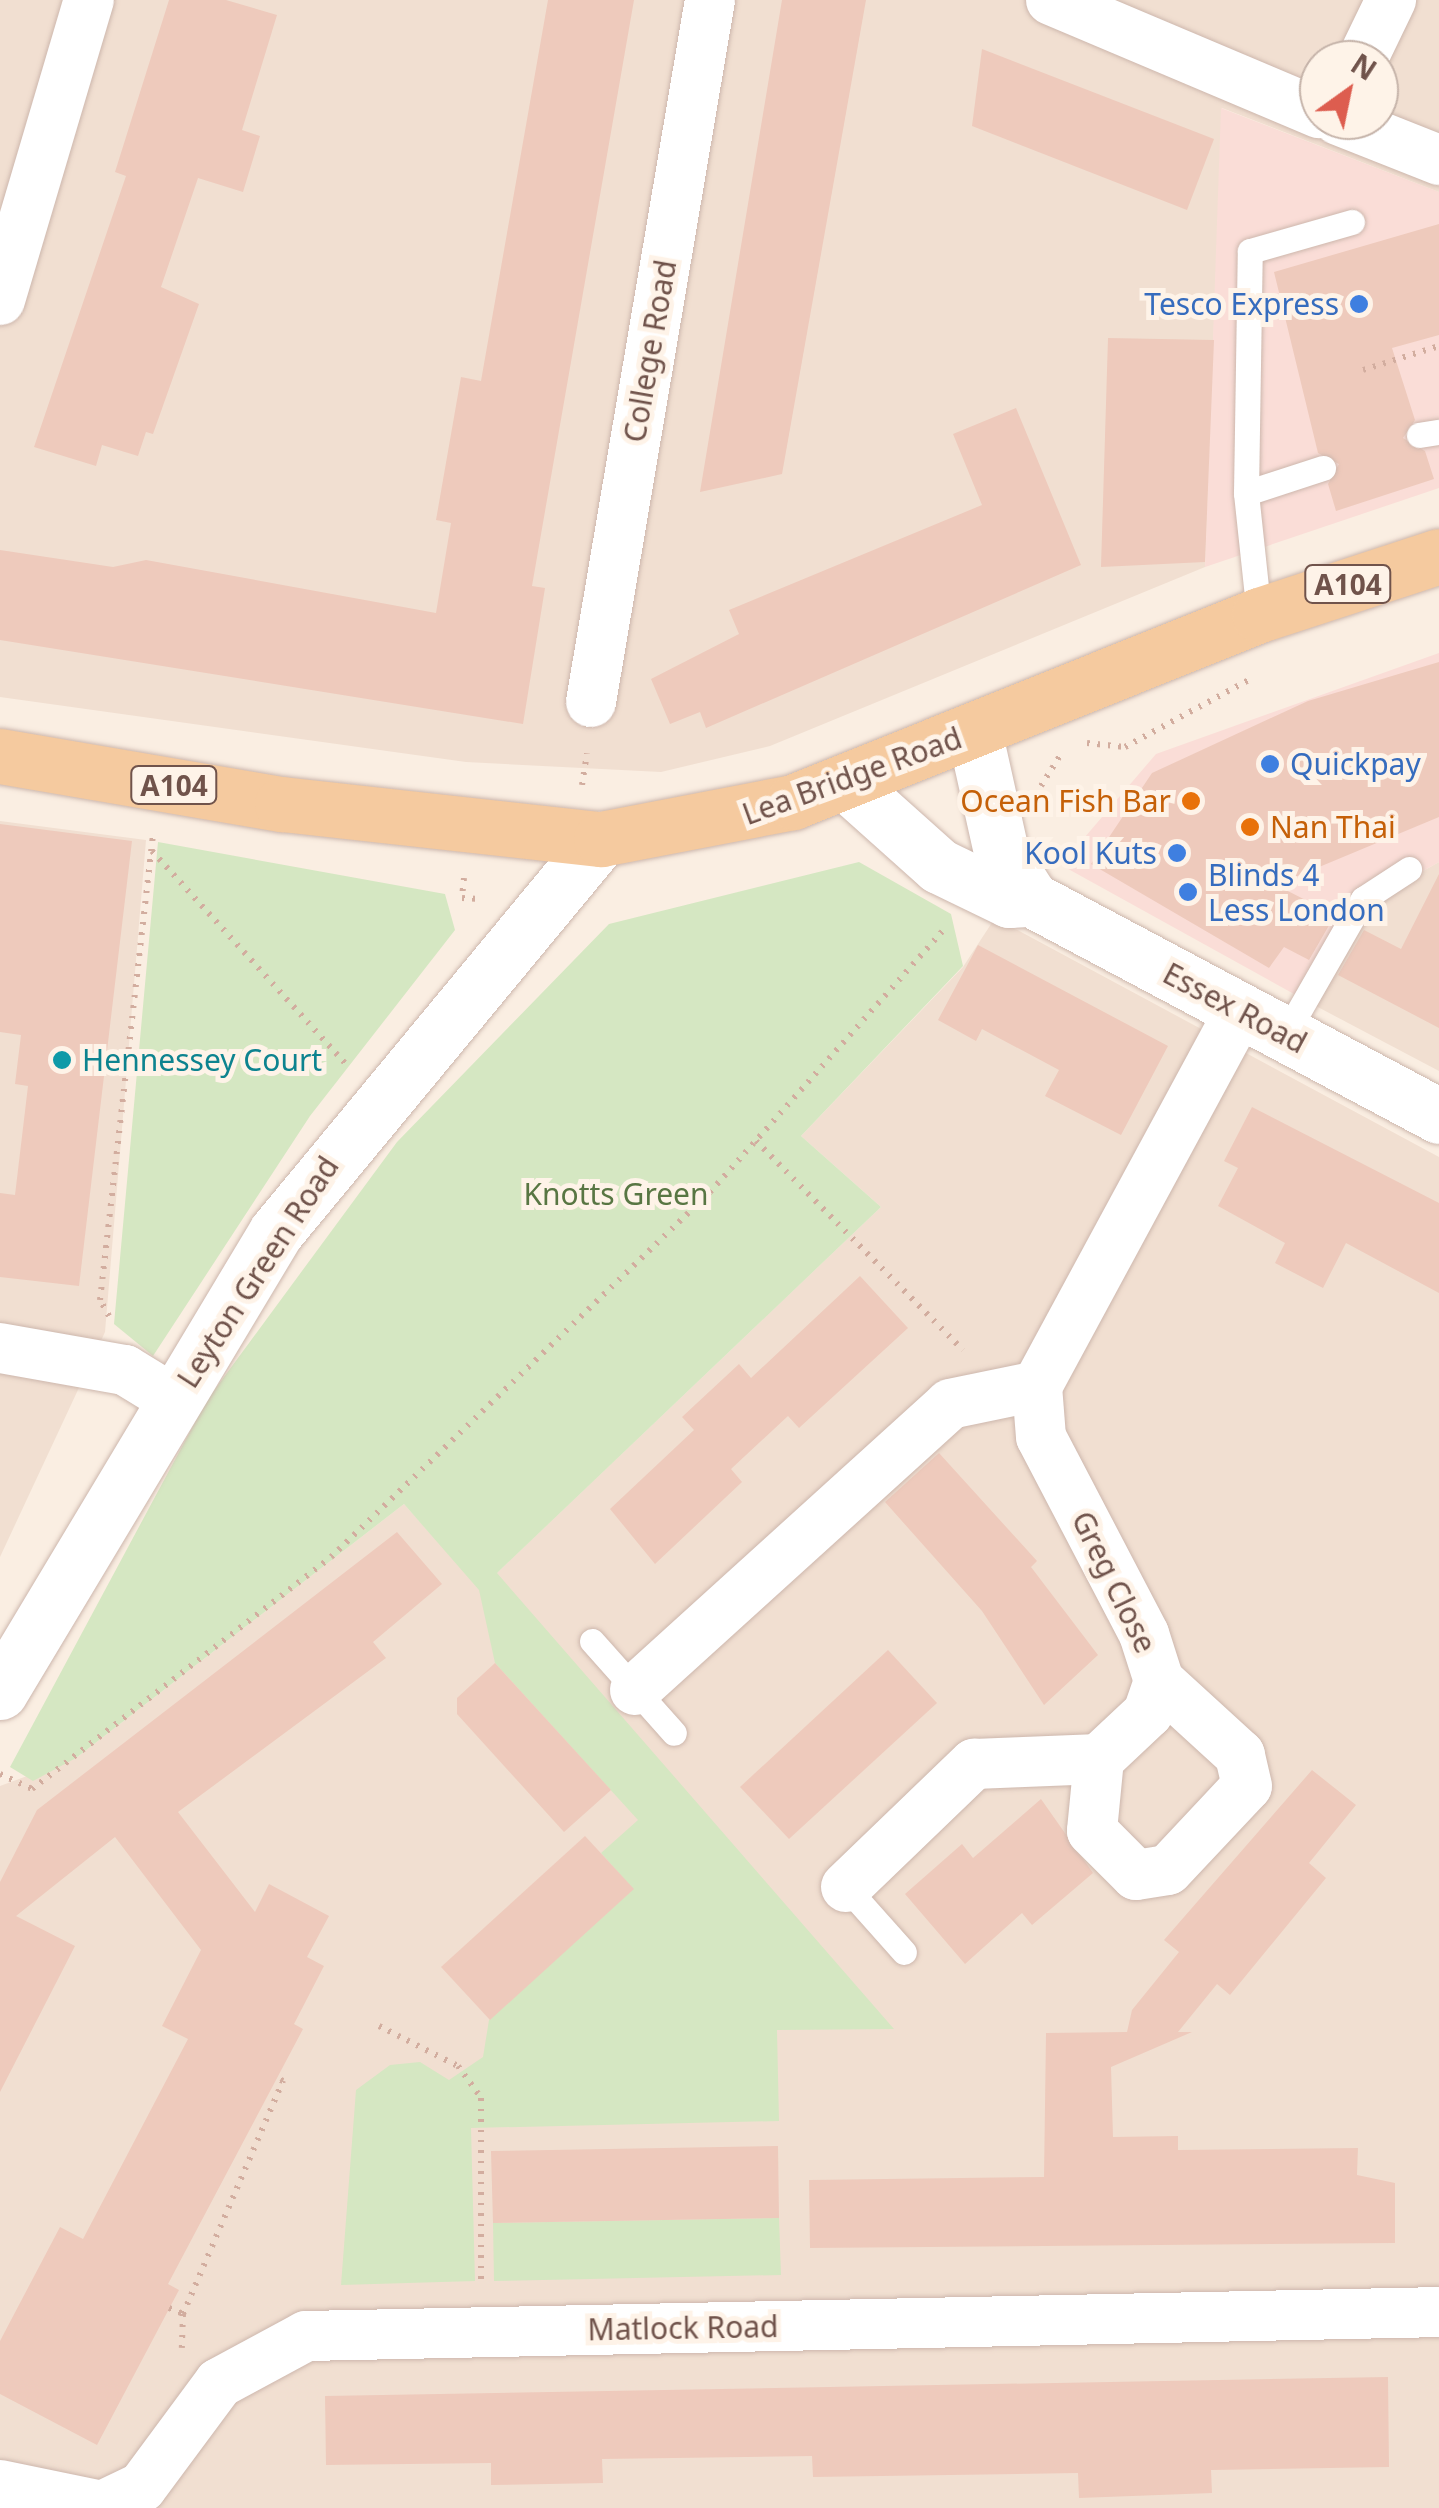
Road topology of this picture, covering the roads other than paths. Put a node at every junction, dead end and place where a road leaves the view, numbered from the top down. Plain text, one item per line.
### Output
1 (90, 0) edge
2 (710, 0) edge
3 (1052, 0) edge
4 (1391, 0) edge
5 (1372, 40) edge
6 (1299, 105) edge
7 (1388, 140) edge
8 (1439, 160) edge
9 (1352, 222) dead end
10 (0, 300) edge
11 (1323, 468) dead end
12 (1246, 492) junction
13 (1439, 556) edge
14 (1258, 615) junction
15 (590, 702) dead end
16 (974, 732) junction
17 (0, 756) edge
18 (845, 782) junction
19 (601, 838) junction
20 (1409, 869) dead end
21 (1032, 898) junction
22 (1262, 1024) junction
23 (1439, 1116) edge
24 (0, 1348) edge
25 (1036, 1386) junction
26 (174, 1400) junction
27 (592, 1641) dead end
28 (1158, 1681) junction
29 (635, 1690) junction
30 (0, 1692) edge
31 (674, 1734) dead end
32 (1100, 1759) junction
33 (846, 1886) joint
34 (904, 1952) dead end
35 (1439, 2312) edge
36 (21, 2496) edge

1 - 10 street
2 - 15 street, College Road
3 - 6 street
4 - 5 street
7 - 8 street
9 - 12 lane
11 - 12 lane
12 - 14 lane
13 - 14 main road, Lea Bridge Road / A104
14 - 16 main road, Lea Bridge Road / A104
16 - 18 main road, Lea Bridge Road / A104
16 - 21 main road, Essex Road
17 - 19 main road, Lea Bridge Road / A104
18 - 19 main road, Lea Bridge Road / A104
18 - 21 main road, Essex Road
19 - 26 main road, Leyton Green Road
20 - 22 lane
21 - 22 main road, Essex Road
22 - 23 main road, Essex Road
22 - 25 street
24 - 26 street
25 - 28 street, Greg Close
25 - 29 street
26 - 30 main road, Leyton Green Road
27 - 29 lane
28 - 32 street, Greg Close
28 - 32 street
29 - 31 lane
32 - 33 street
33 - 34 lane
35 - 36 street, Matlock Road

